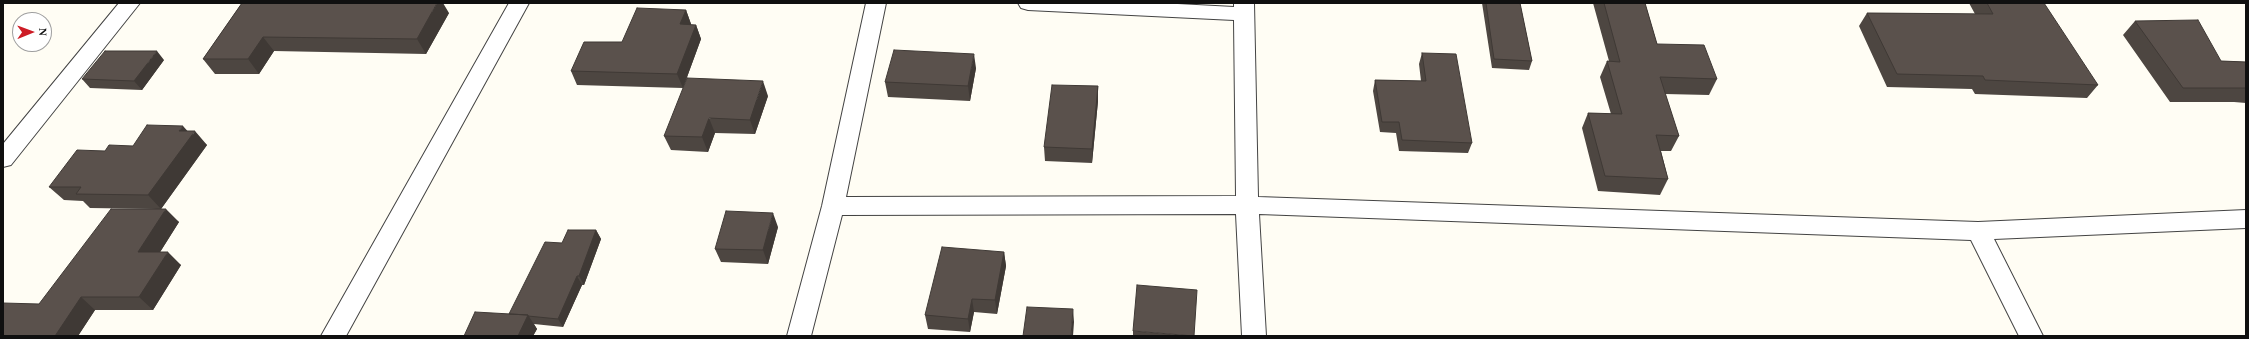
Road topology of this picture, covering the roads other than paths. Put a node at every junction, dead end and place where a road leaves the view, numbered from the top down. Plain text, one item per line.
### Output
1 (130, 3) edge
2 (519, 3) edge
3 (876, 3) edge
4 (1028, 3) edge
5 (1244, 8) edge
6 (3, 159) edge
7 (1247, 205) junction
8 (833, 206) junction
9 (2246, 219) edge
10 (1978, 232) junction
11 (333, 336) edge
12 (799, 336) edge
13 (1254, 336) edge
14 (2031, 336) edge

1 - 6 street
2 - 11 street
3 - 8 street
4 - 5 street
5 - 7 street
7 - 8 street
7 - 10 street
7 - 13 street
8 - 12 street
9 - 10 street
10 - 14 street

